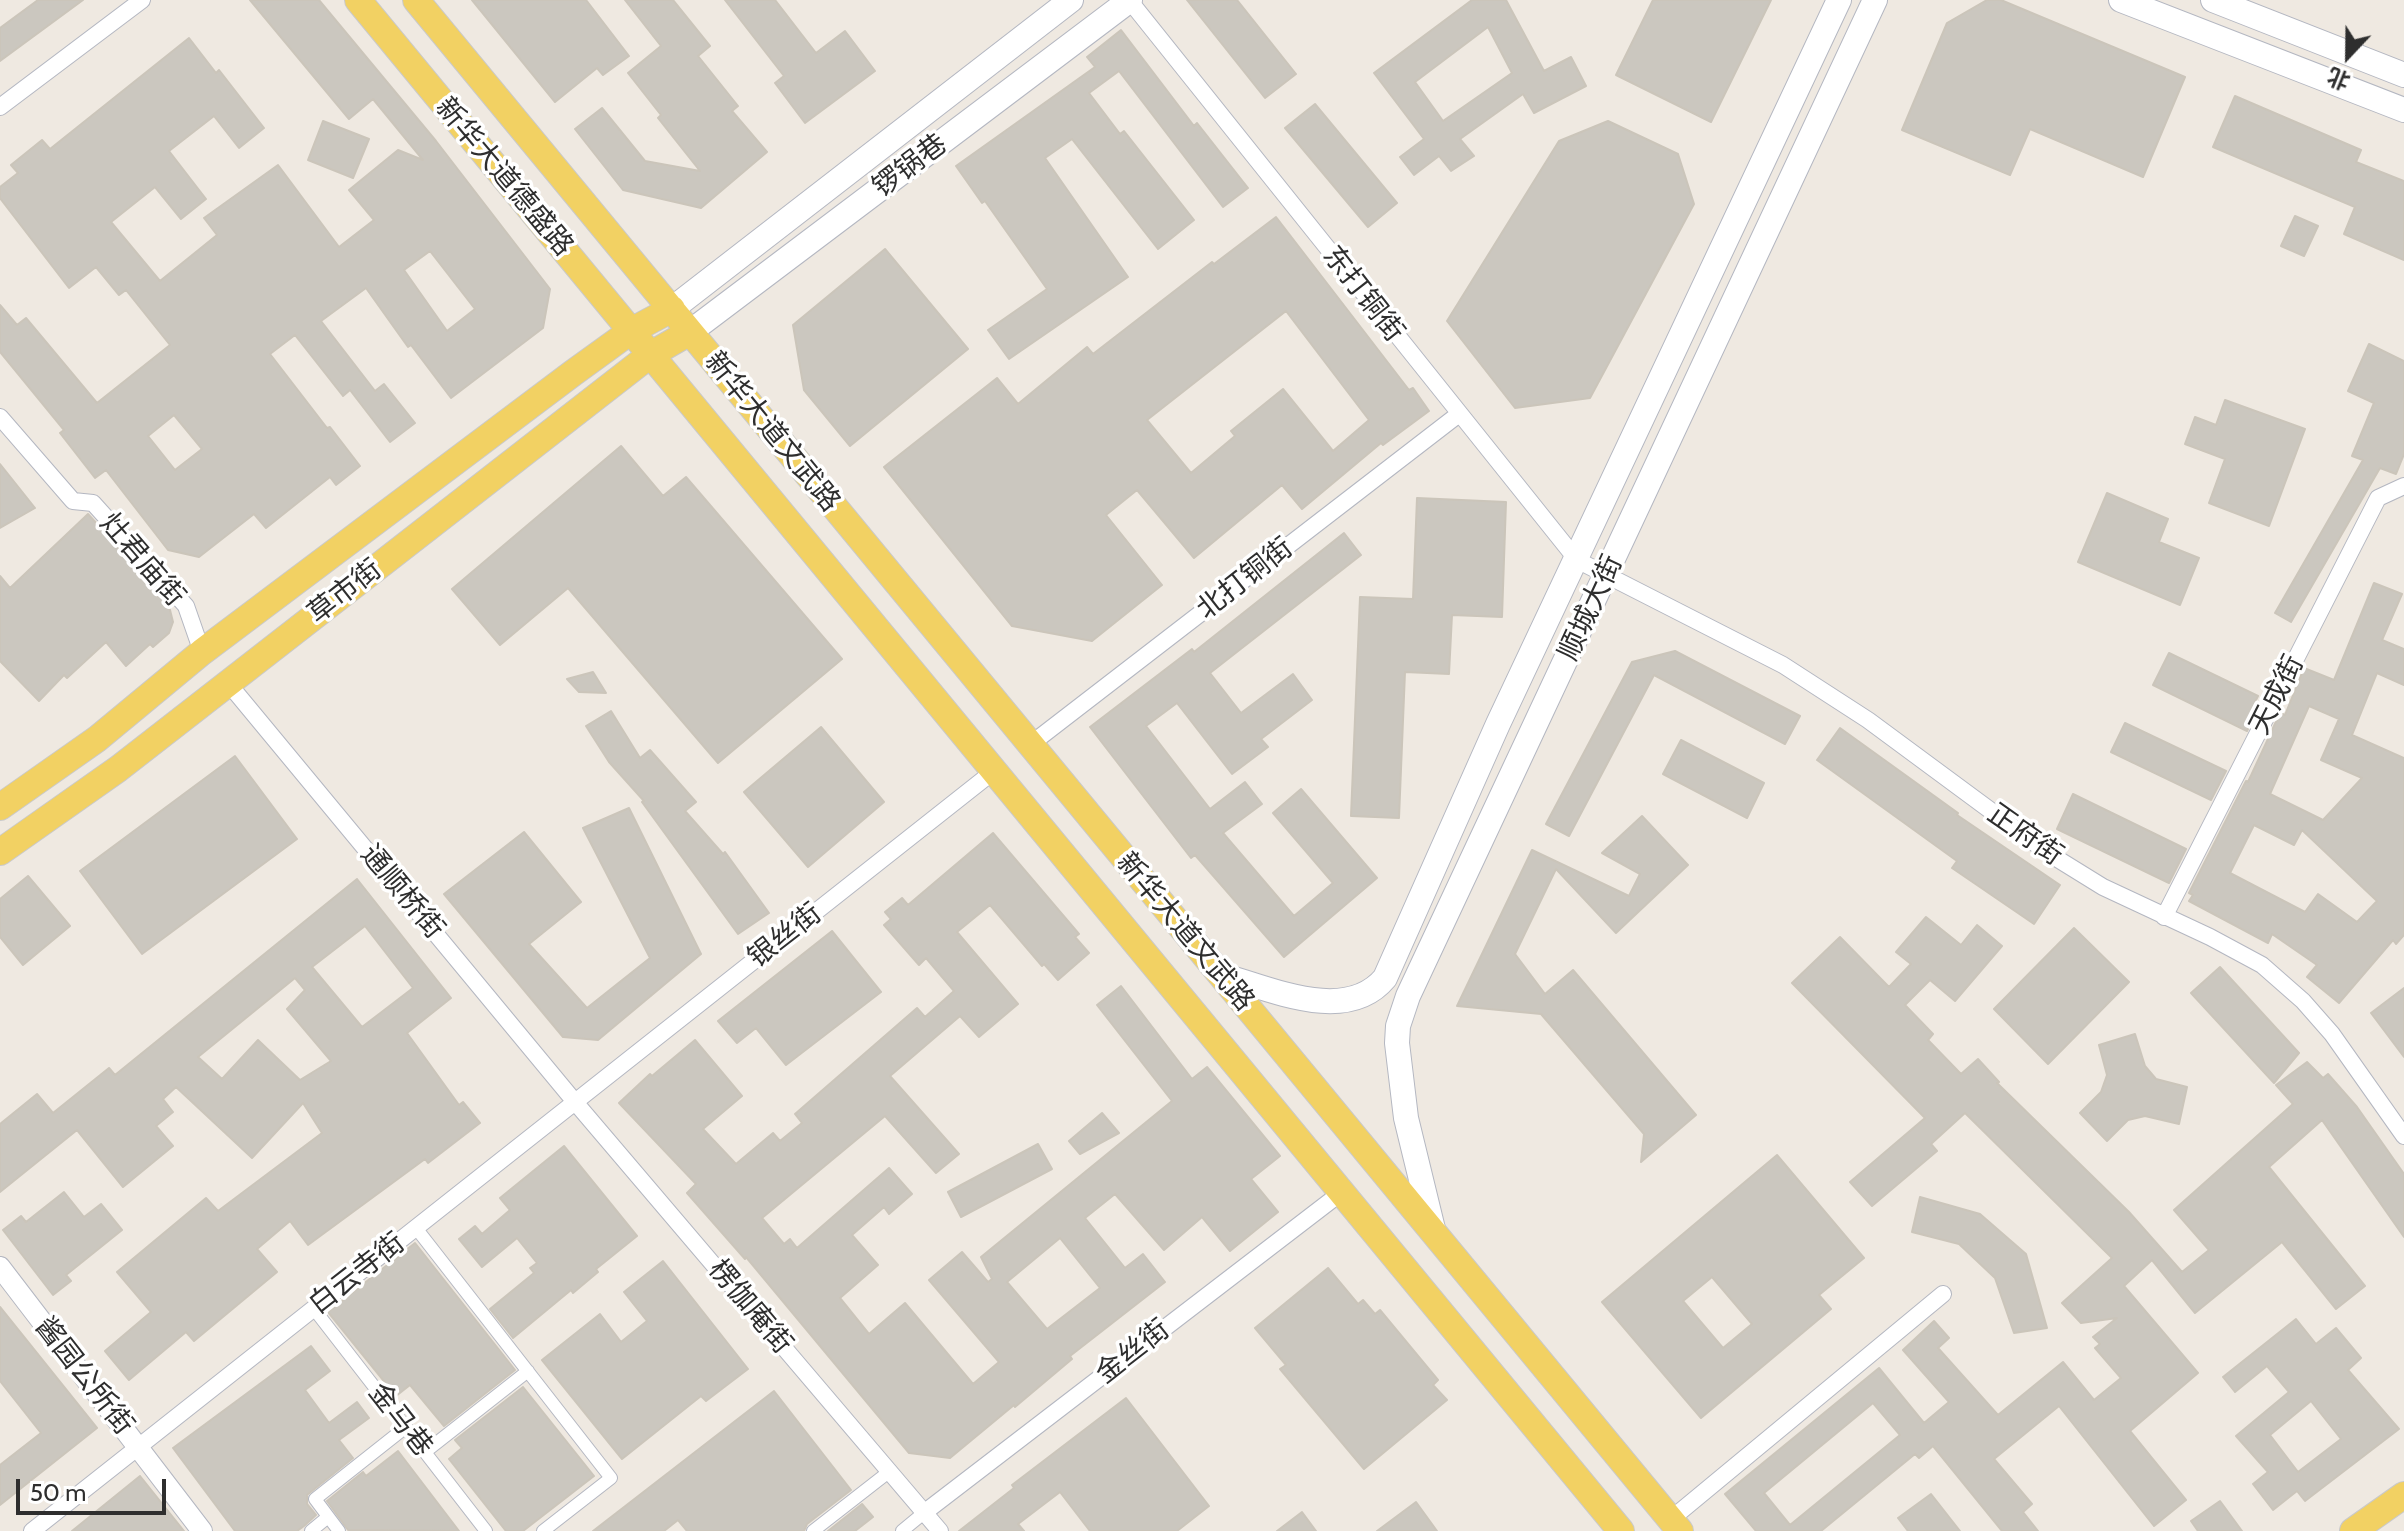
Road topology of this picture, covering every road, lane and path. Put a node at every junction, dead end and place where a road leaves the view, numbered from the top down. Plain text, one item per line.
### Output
1 (142, 0) edge
2 (358, 0) edge
3 (416, 0) edge
4 (1071, 0) edge
5 (1130, 0) edge
6 (1839, 0) edge
7 (1875, 0) edge
8 (2121, 0) edge
9 (2213, 0) edge
10 (2404, 75) edge
11 (2403, 106) edge
12 (0, 107) edge
13 (672, 309) junction
14 (631, 331) junction
15 (690, 332) junction
16 (650, 355) junction
17 (1459, 414) junction
18 (0, 417) edge
19 (2404, 486) edge
20 (1577, 560) junction
21 (1607, 574) junction
22 (202, 652) junction
23 (228, 683) junction
24 (1031, 744) junction
25 (994, 771) junction
26 (0, 807) edge
27 (0, 852) edge
28 (2164, 917) junction
29 (1221, 975) junction
30 (575, 1102) junction
31 (2404, 1136) edge
32 (1342, 1192) junction
33 (416, 1228) junction
34 (1434, 1233) junction
35 (0, 1267) edge
36 (1943, 1294) dead end
37 (314, 1309) junction
38 (528, 1371) junction
39 (406, 1427) junction
40 (138, 1447) junction
41 (425, 1452) junction
42 (890, 1471) junction
43 (2404, 1495) edge
44 (925, 1512) junction
45 (328, 1517) junction
46 (1675, 1525) edge
47 (32, 1531) edge
48 (202, 1531) edge
49 (311, 1531) edge
50 (339, 1531) edge
51 (486, 1531) edge
52 (543, 1531) edge
53 (813, 1531) edge
54 (902, 1531) edge
55 (940, 1531) edge
56 (1621, 1531) edge
57 (2353, 1531) edge

1 - 12 street
2 - 14 main road, 新华大道德盛路
3 - 13 main road, 新华大道德盛路
4 - 13 main road, 锣锅巷
5 - 15 main road, 锣锅巷
5 - 17 street, 东打铜街
6 - 20 main road, 顺城大街
7 - 21 main road, 顺城大街
8 - 11 main road
9 - 10 main road
13 - 14 main road, 草市街
13 - 15 main road, 新华大道德盛路
14 - 16 main road, 新华大道德盛路
14 - 22 main road, 草市街
15 - 16 main road, 草市街
15 - 24 main road, 新华大道文武路
16 - 23 main road, 草市街
16 - 25 main road, 新华大道文武路
17 - 20 street, 东打铜街
17 - 24 street, 北打铜街
18 - 22 street, 灶君庙街
19 - 28 street, 天成街
20 - 21 street, 东打铜街
20 - 29 main road, 顺城大街
21 - 28 street, 正府街
21 - 34 main road, 顺城大街
22 - 26 main road, 草市街
23 - 27 main road, 草市街
23 - 30 street, 通顺桥街
24 - 29 main road, 新华大道文武路
25 - 30 street, 银丝街
25 - 32 main road, 新华大道文武路
28 - 31 street, 正府街
29 - 34 main road, 新华大道文武路
30 - 33 street, 白云寺街
30 - 42 street, 楞伽庵街
32 - 44 street, 金丝街
32 - 56 main road, 新华大道文武路
33 - 37 street, 白云寺街
33 - 38 street
34 - 46 main road, 新华大道文武路
35 - 40 street, 酱园公所街
36 - 46 street
37 - 39 street, 金马巷
37 - 40 street, 白云寺街
38 - 41 street
38 - 52 street
39 - 41 street, 金马巷
39 - 45 street
40 - 47 street, 白云寺街
40 - 48 street, 酱园公所街
41 - 51 street, 金马巷
42 - 44 street, 楞伽庵街
42 - 53 street
43 - 57 main road
44 - 54 street
44 - 55 street, 楞伽庵街
45 - 49 street
45 - 50 street

